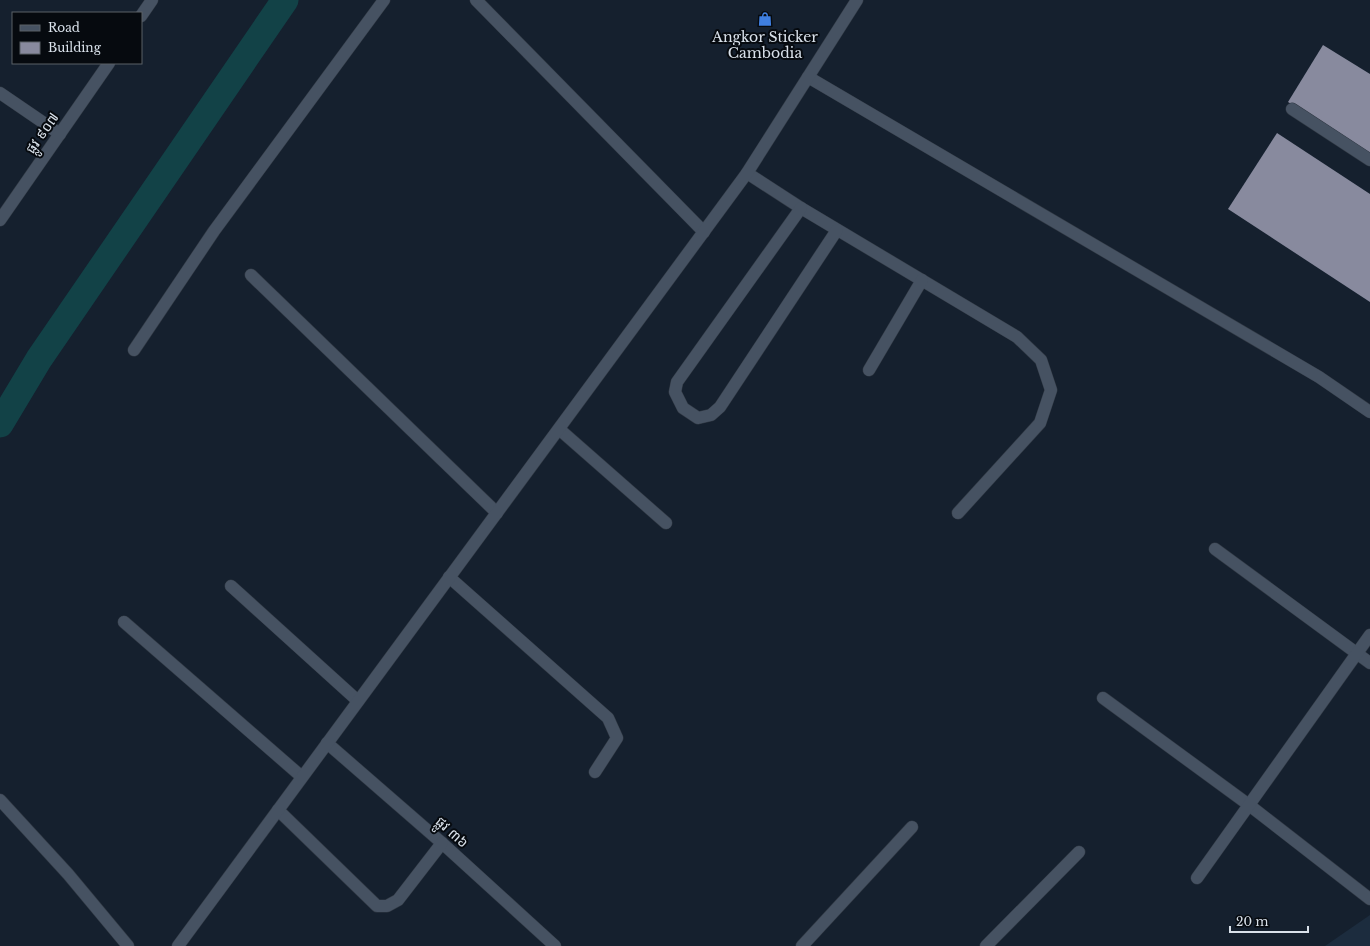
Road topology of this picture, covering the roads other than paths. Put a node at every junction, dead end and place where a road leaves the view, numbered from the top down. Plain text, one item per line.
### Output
1 (152, 0) edge
2 (384, 0) edge
3 (476, 0) edge
4 (857, 0) edge
5 (142, 15) edge
6 (108, 64) edge
7 (808, 77) junction
8 (0, 93) edge
9 (1292, 109) dead end
10 (60, 134) junction
11 (1370, 160) edge
12 (747, 172) junction
13 (801, 208) junction
14 (0, 220) edge
15 (837, 230) junction
16 (704, 232) junction
17 (251, 275) dead end
18 (922, 280) junction
19 (134, 350) dead end
20 (869, 370) dead end
21 (1370, 412) edge
22 (559, 429) junction
23 (497, 513) junction
24 (958, 513) dead end
25 (666, 523) dead end
26 (1215, 549) dead end
27 (449, 577) junction
28 (231, 586) dead end
29 (124, 622) dead end
30 (1370, 635) edge
31 (1357, 653) junction
32 (1370, 663) edge
33 (1103, 698) dead end
34 (358, 701) junction
35 (327, 743) junction
36 (595, 772) dead end
37 (302, 777) junction
38 (0, 800) edge
39 (1249, 805) junction
40 (278, 810) junction
41 (912, 827) dead end
42 (442, 843) junction
43 (1080, 852) dead end
44 (1197, 878) dead end
45 (1370, 899) edge
46 (128, 946) edge
47 (178, 946) edge
48 (555, 946) edge
49 (802, 946) edge
50 (986, 946) edge

1 - 5 street
2 - 19 street
3 - 16 street
4 - 7 street
6 - 10 street, ផ្លូវ ៩០៧
7 - 12 street
7 - 21 street
8 - 10 street
9 - 11 street
10 - 14 street, ផ្លូវ ៩០៧
12 - 13 street
12 - 16 street
13 - 15 street
13 - 15 street
15 - 18 street
16 - 22 street
17 - 23 street
18 - 20 street
18 - 24 street
22 - 23 street
22 - 25 street
23 - 27 street
26 - 31 street
27 - 34 street
27 - 36 street
28 - 34 street
29 - 37 street
30 - 31 street
31 - 32 street
31 - 39 street
33 - 39 street
34 - 35 street
35 - 37 street
35 - 42 street, ផ្លូវ ៣៦
37 - 40 street
38 - 46 street
39 - 44 street
39 - 45 street
40 - 42 street
40 - 47 street
41 - 49 street
42 - 48 street, ផ្លូវ ៣៦
43 - 50 street

